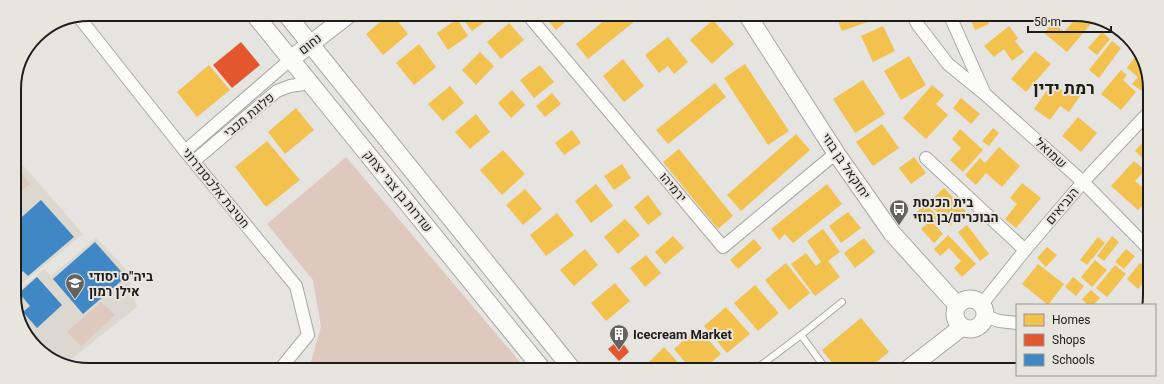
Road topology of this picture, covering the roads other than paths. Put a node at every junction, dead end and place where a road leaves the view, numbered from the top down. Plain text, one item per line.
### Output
1 (260, 21) edge
2 (292, 21) edge
3 (340, 21) edge
4 (533, 21) edge
5 (751, 21) edge
6 (916, 21) edge
7 (952, 21) edge
8 (82, 22) edge
9 (311, 44) junction
10 (291, 59) junction
11 (311, 83) junction
12 (986, 95) junction
13 (1143, 118) edge
14 (185, 151) junction
15 (836, 153) junction
16 (926, 158) dead end
17 (194, 161) junction
18 (1083, 182) junction
19 (1143, 243) edge
20 (1025, 250) junction
21 (842, 302) dead end
22 (957, 305) junction
23 (983, 310) junction
24 (1016, 323) edge
25 (962, 327) junction
26 (801, 335) junction
27 (532, 362) edge
28 (285, 363) edge
29 (567, 363) edge
30 (764, 363) edge
31 (822, 363) edge
32 (916, 363) edge

1 - 10 main road, שדרות בן צבי יצחק
2 - 9 main road, שדרות בן צבי יצחק
3 - 9 main road, נחום
4 - 15 street, ירמיהו
5 - 15 main road, יחזקאל בן בוזי
6 - 12 street, שמואל
7 - 12 street, שמואל
8 - 14 street, חטיבת אלכסנדרוני
9 - 10 main road, נחום
9 - 29 main road, שדרות בן צבי יצחק
10 - 11 main road, שדרות בן צבי יצחק
10 - 14 street, פלוגת מכבי
11 - 17 street, פלוגת מכבי
11 - 27 main road, שדרות בן צבי יצחק
12 - 18 street, שמואל
13 - 18 street, הנביאים
14 - 17 street, חטיבת אלכסנדרוני
15 - 22 main road, יחזקאל בן בוזי
16 - 20 street
17 - 28 street, חטיבת אלכסנדרוני
18 - 19 street, שמואל
18 - 20 street, הנביאים
20 - 23 street, הנביאים
21 - 26 lane
22 - 23 main road
22 - 25 main road
23 - 24 street
23 - 25 main road
25 - 32 main road
26 - 30 lane
26 - 31 lane

